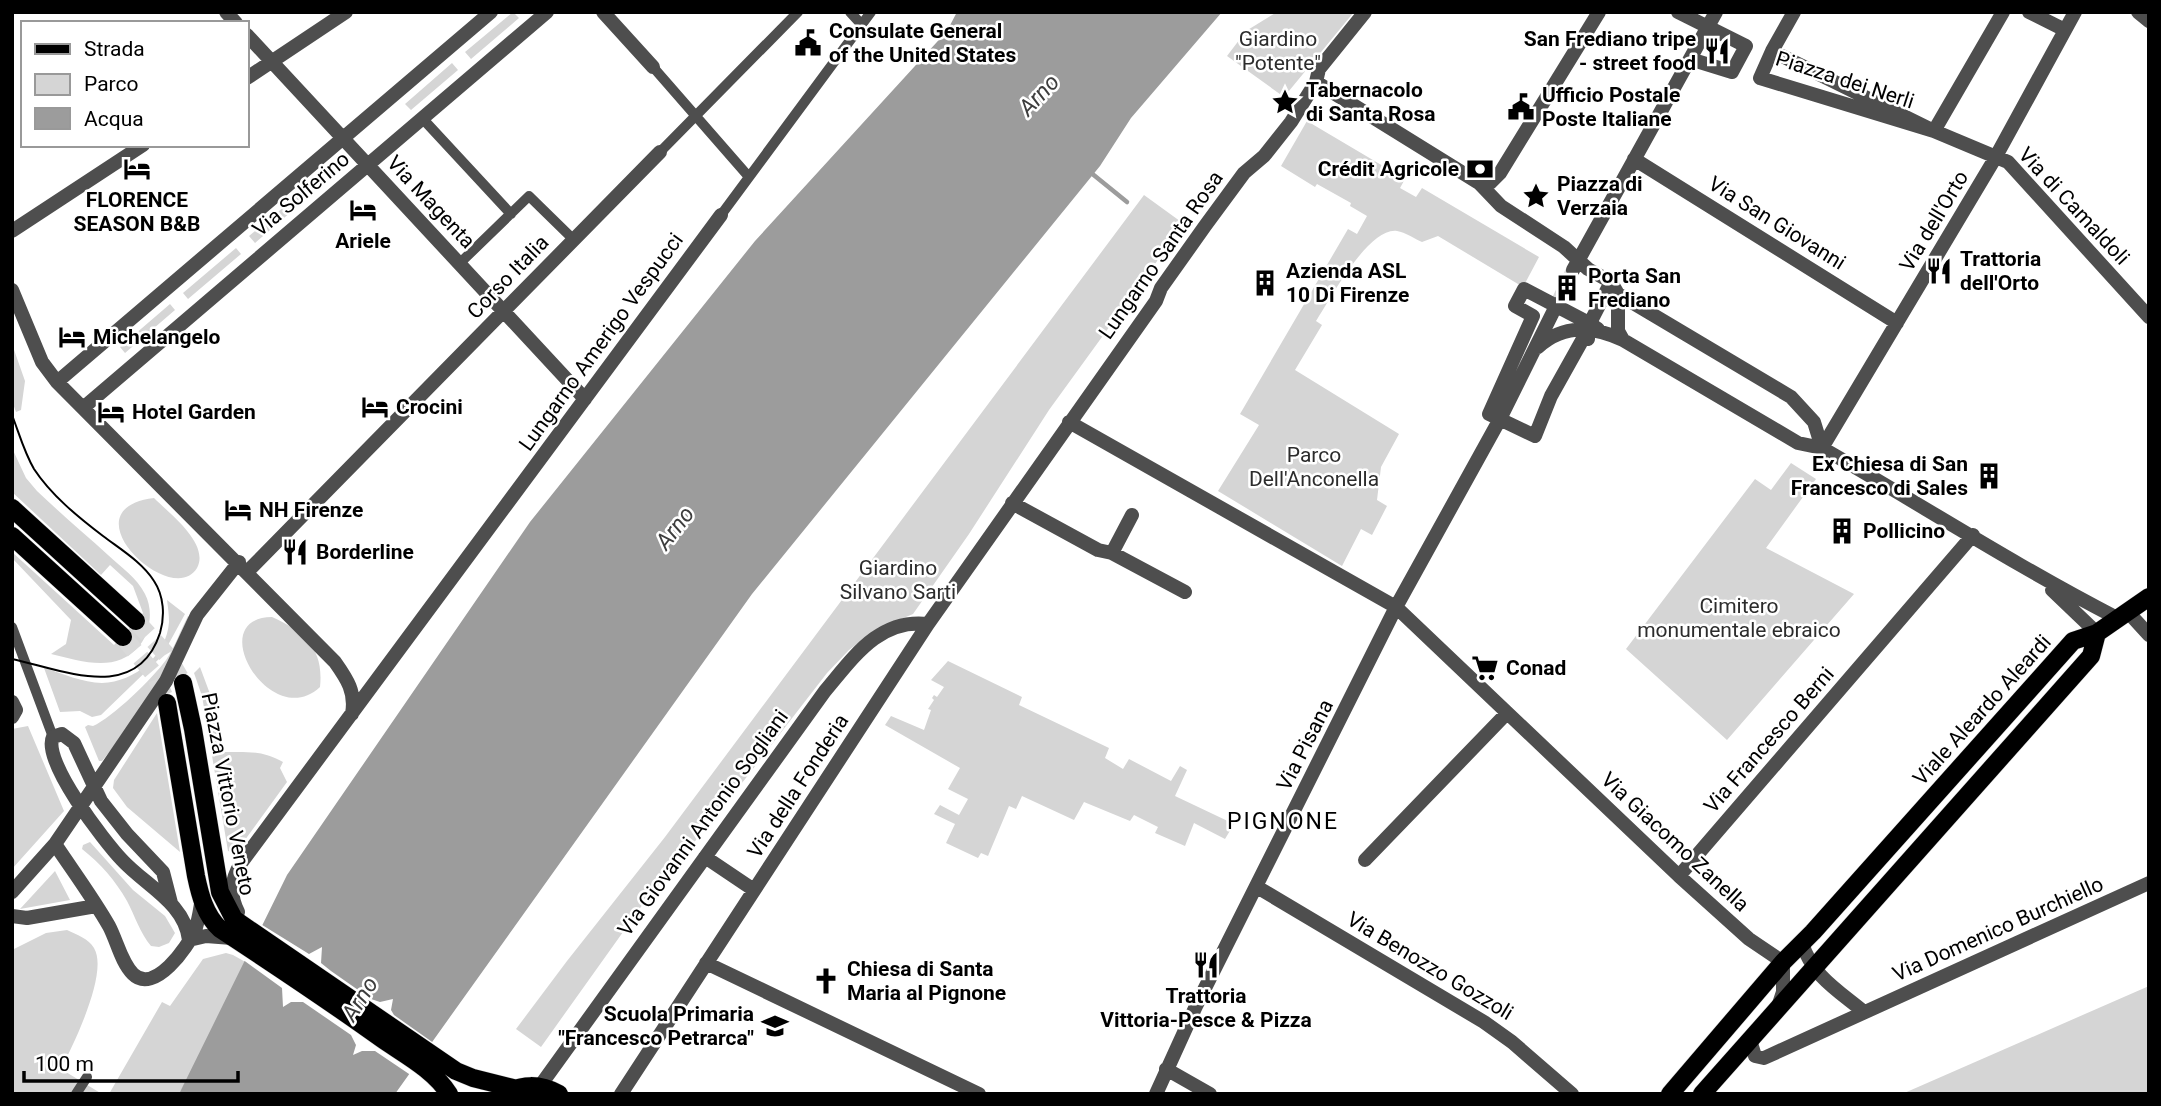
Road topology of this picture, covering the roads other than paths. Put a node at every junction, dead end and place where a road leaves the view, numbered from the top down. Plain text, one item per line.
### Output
1 (346, 12) edge
2 (492, 12) edge
3 (547, 12) edge
4 (603, 12) edge
5 (798, 12) edge
6 (850, 12) edge
7 (871, 12) edge
8 (1364, 12) edge
9 (1599, 12) edge
10 (1678, 12) edge
11 (1716, 12) edge
12 (1794, 12) edge
13 (2003, 12) edge
14 (2029, 12) edge
15 (2075, 12) edge
16 (2138, 12) edge
17 (2149, 21) edge
18 (862, 25) junction
19 (1707, 28) junction
20 (2065, 30) junction
21 (248, 36) edge
22 (1746, 46) junction
23 (1771, 54) junction
24 (1690, 60) junction
25 (272, 61) junction
26 (653, 67) joint
27 (248, 77) edge
28 (1316, 82) junction
29 (696, 116) junction
30 (422, 118) junction
31 (1934, 131) junction
32 (343, 139) junction
33 (141, 147) edge
34 (660, 152) joint
35 (1997, 156) junction
36 (1634, 159) junction
37 (368, 164) junction
38 (749, 177) junction
39 (1479, 183) junction
40 (511, 214) junction
41 (721, 215) joint
42 (12, 231) edge
43 (574, 240) junction
44 (460, 263) junction
45 (1576, 264) junction
46 (1614, 288) junction
47 (12, 290) edge
48 (1557, 305) junction
49 (504, 311) junction
50 (2149, 317) edge
51 (1897, 323) junction
52 (1593, 329) junction
53 (1623, 340) junction
54 (1534, 350) junction
55 (57, 382) junction
56 (585, 399) junction
57 (83, 408) junction
58 (1500, 419) junction
59 (1069, 422) junction
60 (1822, 448) junction
61 (1012, 503) junction
62 (12, 508) edge
63 (1132, 514) dead end
64 (1973, 535) junction
65 (12, 536) edge
66 (1112, 552) junction
67 (243, 567) junction
68 (2041, 579) junction
69 (1185, 592) dead end
70 (2149, 597) edge
71 (1396, 607) junction
72 (2122, 614) junction
73 (136, 621) tunnel mouth
74 (928, 624) junction
75 (12, 627) edge
76 (2097, 633) junction
77 (2149, 635) edge
78 (123, 637) tunnel mouth
79 (183, 683) tunnel mouth
80 (374, 684) joint
81 (12, 702) edge
82 (167, 703) tunnel mouth
83 (1507, 713) junction
84 (352, 715) junction
85 (12, 716) edge
86 (53, 737) junction
87 (94, 787) junction
88 (81, 805) junction
89 (55, 845) junction
90 (705, 857) junction
91 (1365, 860) dead end
92 (1679, 876) junction
93 (2149, 883) edge
94 (1256, 887) junction
95 (754, 890) junction
96 (12, 892) edge
97 (201, 898) junction
98 (171, 903) junction
99 (96, 906) junction
100 (232, 910) junction
101 (12, 916) edge
102 (229, 933) junction
103 (189, 940) junction
104 (1802, 943) junction
105 (1783, 962) junction
106 (706, 964) junction
107 (1814, 970) junction
108 (1777, 1010) junction
109 (1864, 1012) junction
110 (1750, 1040) junction
111 (1166, 1069) junction
112 (87, 1077) dead end
113 (445, 1084) edge
114 (540, 1086) junction
115 (508, 1091) edge
116 (76, 1094) edge
117 (559, 1094) edge
118 (621, 1094) edge
119 (979, 1094) edge
120 (1156, 1094) edge
121 (1210, 1094) edge
122 (1572, 1094) edge
123 (1670, 1094) edge
124 (1702, 1094) edge

1 - 25 street
2 - 32 street, Via Solferino
3 - 30 street, Via Solferino
4 - 26 street
5 - 29 street, Corso Italia
6 - 18 street
7 - 18 street, Lungarno Amerigo Vespucci
8 - 28 street, Lungarno Santa Rosa
9 - 39 street
10 - 19 street, Piazza dei Nerli
11 - 19 street
12 - 23 street
13 - 31 street
14 - 20 street
15 - 20 street, Via dell'Orto
16 - 17 street
18 - 38 street, Lungarno Amerigo Vespucci
19 - 22 street, Piazza dei Nerli
19 - 24 street
20 - 35 street, Via dell'Orto
21 - 25 street, Via Magenta
22 - 23 street, Piazza dei Nerli
22 - 24 street
23 - 31 street, Piazza dei Nerli
23 - 31 street, Piazza dei Nerli
24 - 36 street
25 - 27 street
25 - 32 street, Via Magenta
26 - 29 street
28 - 39 street
28 - 59 street, Lungarno Santa Rosa
29 - 34 street, Corso Italia
29 - 38 street
30 - 37 street, Via Solferino
30 - 40 street
31 - 35 street, Piazza dei Nerli
32 - 37 street, Via Magenta
32 - 55 street, Via Solferino
33 - 42 street
34 - 43 street, Corso Italia
35 - 50 street, Via di Camaldoli
35 - 51 street, Via dell'Orto
36 - 45 street
36 - 51 street, Via San Giovanni
37 - 44 street, Via Magenta
37 - 57 street, Via Solferino
38 - 41 street, Lungarno Amerigo Vespucci
39 - 45 street
40 - 43 street
40 - 44 street
41 - 56 street, Lungarno Amerigo Vespucci
43 - 49 street, Corso Italia
44 - 49 street, Via Magenta
45 - 46 street
46 - 52 street
46 - 53 street
46 - 60 street
47 - 55 street
48 - 52 street
48 - 54 street, Via Pisana
48 - 58 street
49 - 56 street, Via Magenta
49 - 67 street, Corso Italia
51 - 60 street, Via dell'Orto
52 - 53 street
52 - 54 street
52 - 58 street
53 - 60 street
54 - 58 street, Via Pisana
55 - 57 street
56 - 80 street, Lungarno Amerigo Vespucci
57 - 67 street
58 - 71 street, Via Pisana
59 - 61 street, Via della Fonderia
59 - 71 street, Via Giacomo Zanella
60 - 64 street
61 - 66 street
61 - 74 street, Via della Fonderia
62 - 73 main road
63 - 66 street
64 - 68 street
64 - 92 street, Via Francesco Berni
65 - 78 main road
66 - 69 street
67 - 84 street
67 - 87 street
68 - 72 street
68 - 76 street
70 - 72 main road, Viale Aleardo Aleardi
71 - 83 street, Via Giacomo Zanella
71 - 94 street, Via Pisana
72 - 76 main road, Viale Aleardo Aleardi
72 - 77 street
74 - 90 street, Via Giovanni Antonio Sogliani
74 - 95 street, Via della Fonderia
75 - 86 street
76 - 104 main road, Viale Aleardo Aleardi
76 - 107 main road
79 - 100 main road, Piazza Vittorio Veneto
80 - 84 street, Piazza Vittorio Veneto
81 - 85 street
82 - 97 main road, Piazza Vittorio Veneto
83 - 91 street
83 - 92 street, Via Giacomo Zanella
84 - 100 street, Piazza Vittorio Veneto
86 - 87 street
86 - 88 street
87 - 88 street
87 - 98 street
88 - 89 street
88 - 98 street
89 - 96 street
89 - 99 street, Piazza Vittorio Veneto
90 - 95 street
90 - 114 street, Via Giovanni Antonio Sogliani
92 - 105 street, Via Giacomo Zanella
93 - 109 street, Via Domenico Burchiello
94 - 111 street, Via Pisana
94 - 122 street, Via Benozzo Gozzoli
95 - 106 street, Via della Fonderia
97 - 102 main road, Piazza Vittorio Veneto
97 - 103 street, Piazza Vittorio Veneto
98 - 103 street
99 - 101 street
99 - 103 street, Piazza Vittorio Veneto
100 - 102 main road
102 - 103 street
102 - 113 main road
104 - 105 main road, Viale Aleardo Aleardi
104 - 107 street
105 - 108 street
105 - 123 main road, Viale Aleardo Aleardi
106 - 118 street, Via della Fonderia
106 - 119 street
107 - 108 main road
107 - 109 street
108 - 110 main road
109 - 110 street, Via Domenico Burchiello
110 - 124 main road
111 - 120 street, Via Pisana
111 - 121 street
112 - 116 street
113 - 115 main road
114 - 115 main road
114 - 117 main road

